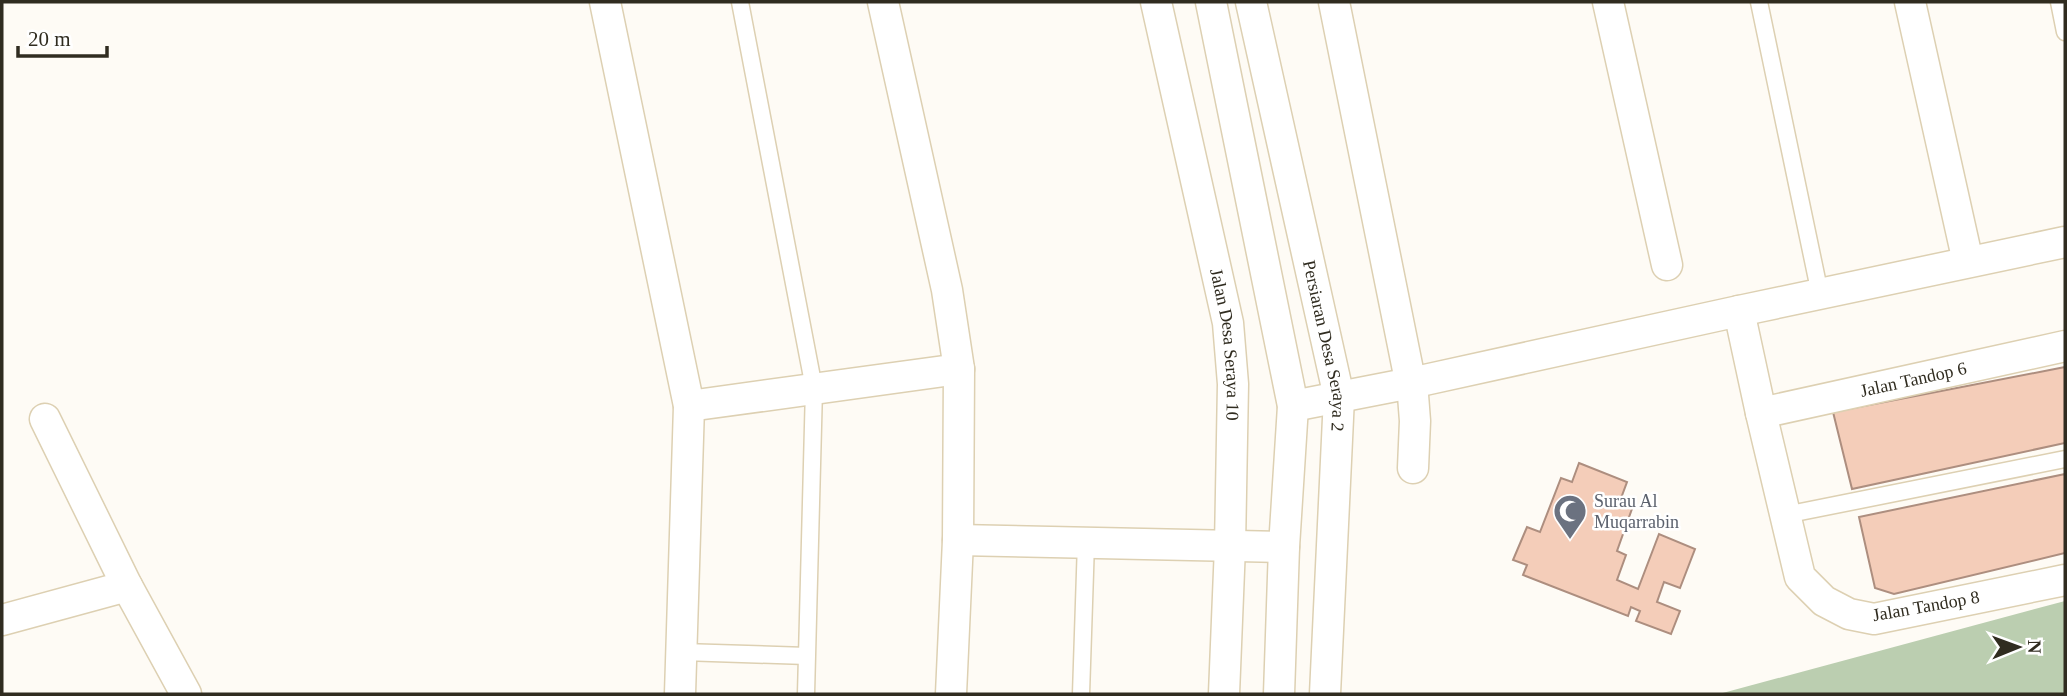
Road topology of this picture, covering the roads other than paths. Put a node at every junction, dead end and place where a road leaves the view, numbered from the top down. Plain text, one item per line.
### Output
1 (605, 2) edge
2 (740, 2) edge
3 (883, 2) edge
4 (1156, 2) edge
5 (1211, 2) edge
6 (1251, 2) edge
7 (1335, 2) edge
8 (1608, 2) edge
9 (1759, 2) edge
10 (1910, 2) edge
11 (2059, 2) edge
12 (2065, 32) edge
13 (2065, 242) edge
14 (1968, 262) junction
15 (1667, 265) dead end
16 (1820, 294) junction
17 (1739, 311) junction
18 (2065, 345) edge
19 (959, 369) junction
20 (1411, 383) junction
21 (814, 388) junction
22 (1339, 397) junction
23 (689, 406) junction
24 (1293, 406) junction
25 (1761, 413) junction
26 (45, 419) dead end
27 (2065, 459) edge
28 (1413, 468) dead end
29 (1785, 515) junction
30 (958, 540) junction
31 (1086, 542) junction
32 (1230, 546) junction
33 (1284, 547) junction
34 (2065, 580) edge
35 (127, 586) junction
36 (2, 620) edge
37 (682, 652) junction
38 (807, 656) junction
39 (186, 694) edge
40 (681, 694) edge
41 (806, 694) edge
42 (951, 694) edge
43 (1081, 694) edge
44 (1224, 694) edge
45 (1279, 694) edge
46 (1325, 694) edge

1 - 23 street
2 - 21 lane
3 - 19 street
4 - 32 street, Jalan Desa Seraya 10
5 - 24 street
6 - 22 street, Persiaran Desa Seraya 2
7 - 20 street
8 - 15 street
9 - 16 lane
10 - 14 street
11 - 12 lane
13 - 14 street
14 - 16 street
16 - 17 street
17 - 20 street
17 - 25 street, Jalan Tandop 8
18 - 25 street, Jalan Tandop 6
19 - 21 street
19 - 30 street
20 - 22 street
20 - 28 street
21 - 23 street
21 - 38 lane
22 - 24 street
22 - 46 street, Persiaran Desa Seraya 2
23 - 37 street
24 - 33 street
25 - 29 street, Jalan Tandop 8
26 - 35 street
27 - 29 lane
29 - 34 street, Jalan Tandop 8
30 - 31 street
30 - 42 street
31 - 32 street
31 - 43 lane
32 - 33 street
32 - 44 street, Jalan Desa Seraya 10
33 - 45 street
35 - 36 street
35 - 39 street
37 - 38 lane
37 - 40 street
38 - 41 lane

